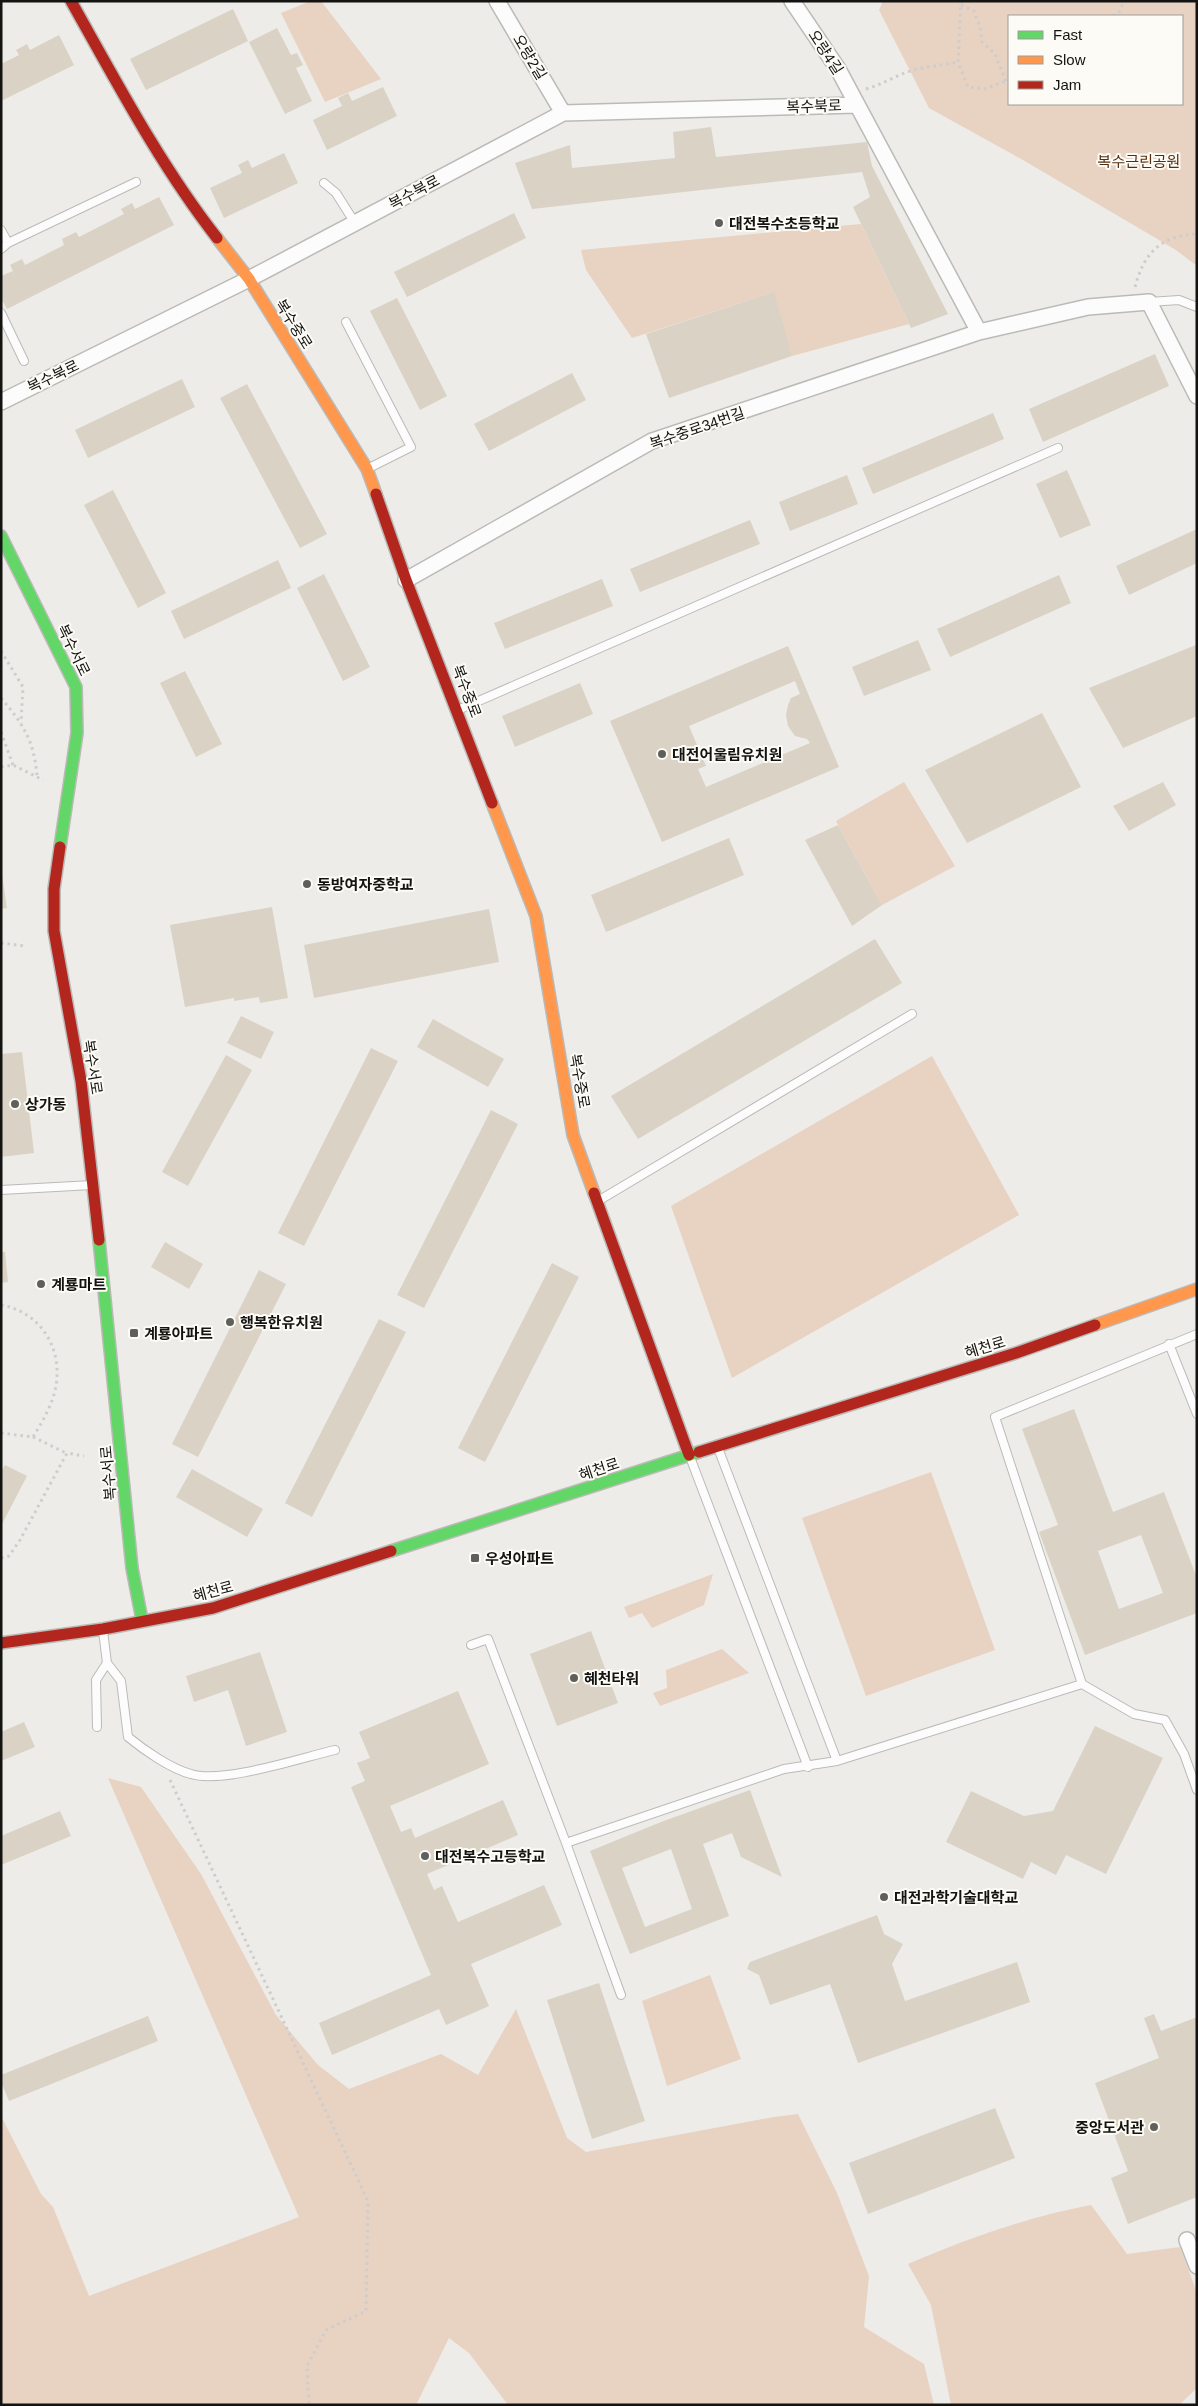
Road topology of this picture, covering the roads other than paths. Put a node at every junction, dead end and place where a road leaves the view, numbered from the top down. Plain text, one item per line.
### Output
1 (71, 1) edge
2 (497, 1) edge
3 (792, 1) edge
4 (854, 99) junction
5 (563, 113) junction
6 (136, 182) dead end
7 (324, 183) dead end
8 (355, 223) junction
9 (1, 230) edge
10 (4, 246) edge
11 (249, 279) junction
12 (1142, 302) junction
13 (1197, 307) edge
14 (1, 314) edge
15 (346, 322) dead end
16 (979, 332) junction
17 (24, 361) dead end
18 (1197, 396) edge
19 (1, 402) edge
20 (1058, 448) dead end
21 (367, 469) junction
22 (1, 536) edge
23 (1, 557) edge
24 (406, 580) junction
25 (28, 590) junction
26 (458, 710) junction
27 (912, 1014) dead end
28 (94, 1185) junction
29 (1, 1190) edge
30 (598, 1201) junction
31 (1197, 1289) edge
32 (1197, 1334) edge
33 (1169, 1344) junction
34 (1197, 1414) edge
35 (717, 1446) junction
36 (689, 1455) junction
37 (142, 1620) junction
38 (103, 1629) junction
39 (1, 1643) edge
40 (471, 1646) dead end
41 (107, 1663) junction
42 (1082, 1684) junction
43 (97, 1727) dead end
44 (335, 1750) dead end
45 (837, 1761) junction
46 (808, 1767) junction
47 (1197, 1790) edge
48 (566, 1843) junction
49 (621, 1996) dead end
50 (1187, 2240) dead end
51 (1197, 2266) edge

1 - 11 main road, 복수중로
2 - 5 street, 오량2길
3 - 4 street, 오량4길
4 - 5 street, 복수북로
4 - 16 street
5 - 8 street, 복수북로
6 - 10 lane
7 - 8 lane
8 - 11 street, 복수북로
9 - 10 lane
11 - 19 street, 복수북로
11 - 21 main road, 복수중로
12 - 13 lane
12 - 16 street, 복수중로34번길
12 - 18 street
14 - 17 lane
15 - 21 lane
16 - 24 street, 복수중로34번길
20 - 26 lane
21 - 24 main road, 복수중로
22 - 25 main road, 복수서로
23 - 25 main road
24 - 26 main road, 복수중로
25 - 28 main road, 복수서로
26 - 30 main road, 복수중로
27 - 30 lane
28 - 29 lane
28 - 37 main road, 복수서로
30 - 36 main road, 복수중로
31 - 35 main road, 혜천로
32 - 33 lane
33 - 34 lane
33 - 42 lane
35 - 36 main road, 혜천로
35 - 45 lane
36 - 37 main road, 혜천로
36 - 46 lane
37 - 38 main road, 혜천로
38 - 39 main road, 혜천로
38 - 41 lane
40 - 48 lane
41 - 43 lane
41 - 44 lane
42 - 45 lane
42 - 47 lane
45 - 46 lane
46 - 48 lane
48 - 49 lane
50 - 51 street

